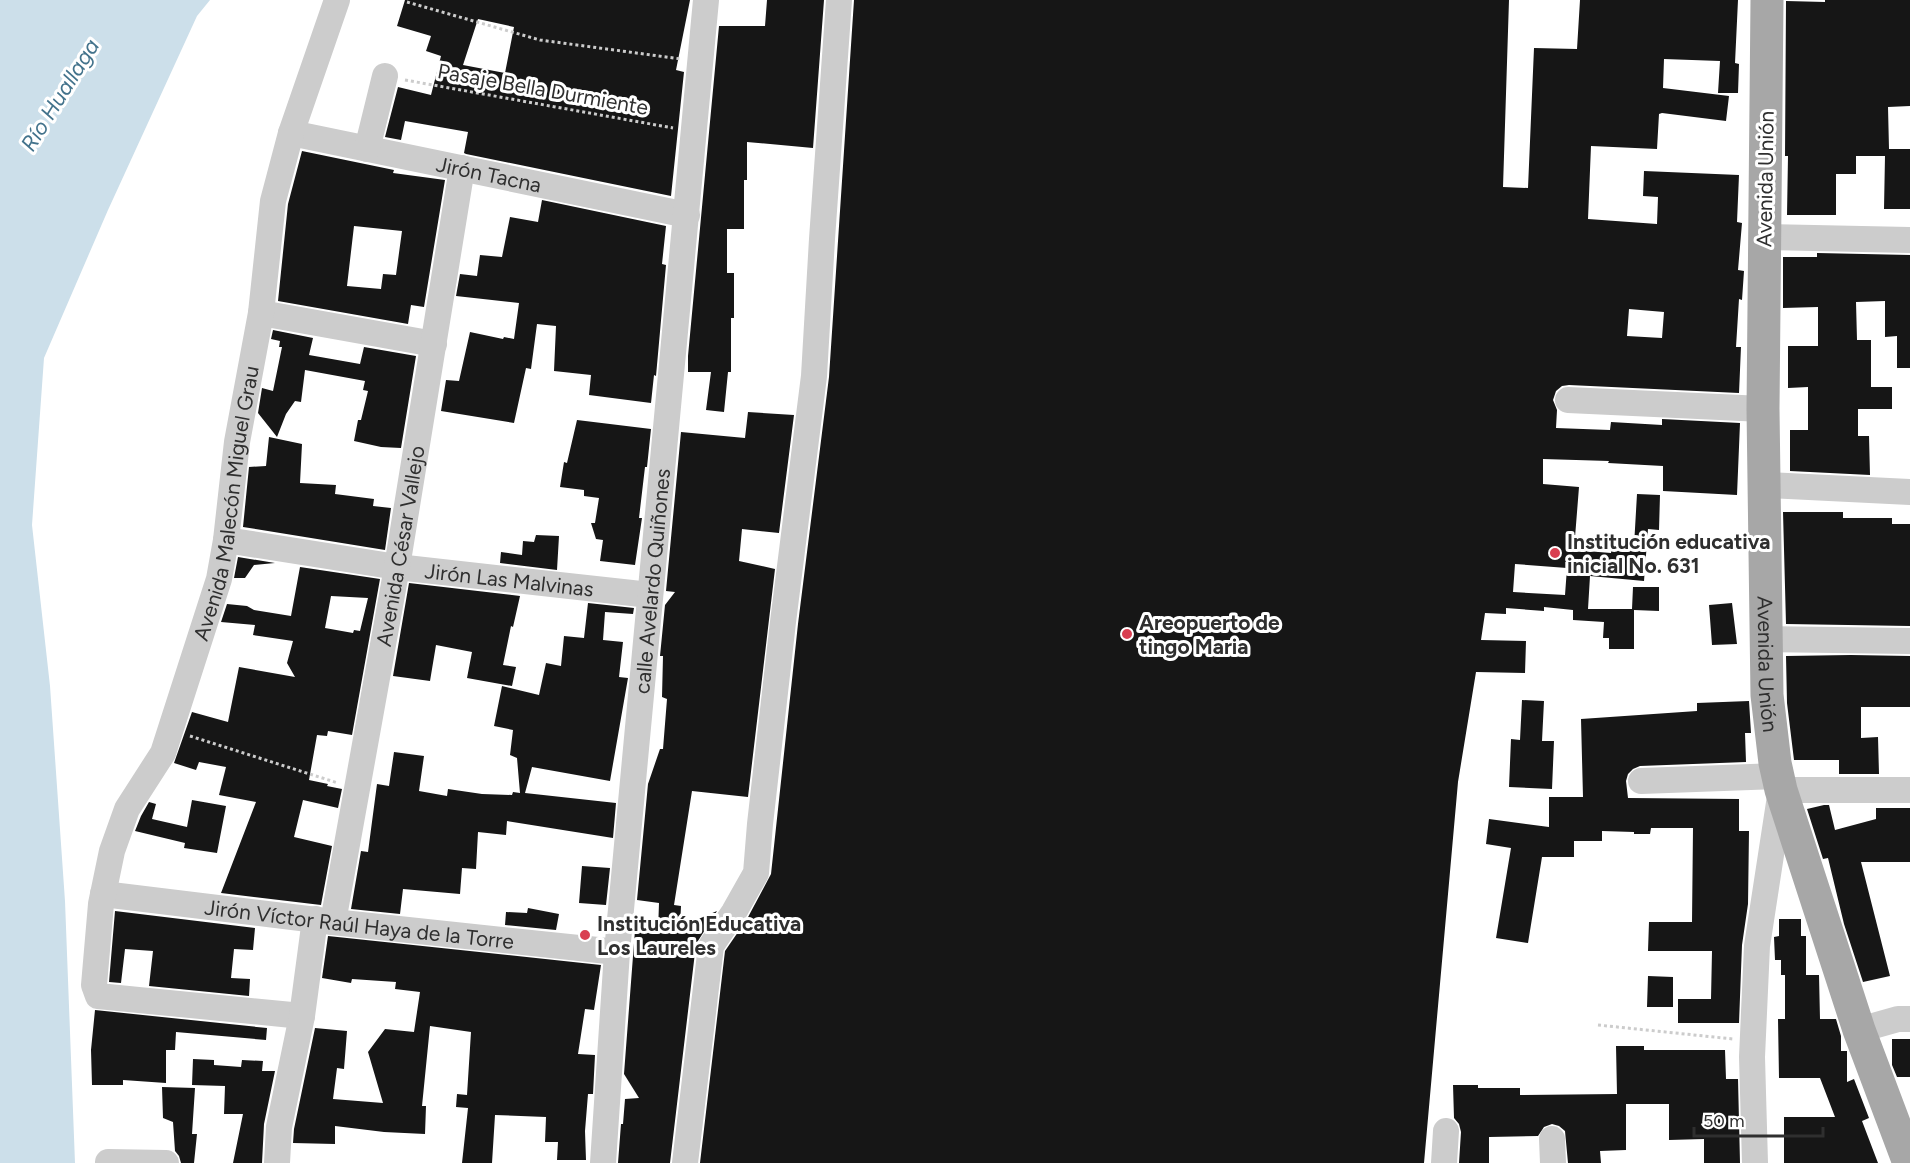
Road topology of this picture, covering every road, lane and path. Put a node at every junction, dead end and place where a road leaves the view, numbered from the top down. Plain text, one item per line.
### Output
1 (337, 0) edge
2 (706, 0) edge
3 (839, 0) edge
4 (1767, 0) edge
5 (407, 2) dead end
6 (701, 62) junction
7 (385, 76) joint
8 (695, 132) junction
9 (291, 133) junction
10 (367, 149) junction
11 (462, 168) junction
12 (687, 215) junction
13 (1764, 237) junction
14 (1910, 240) edge
15 (261, 313) junction
16 (434, 344) junction
17 (1568, 400) dead end
18 (1763, 409) junction
19 (1766, 485) junction
20 (1910, 492) edge
21 (226, 540) junction
22 (396, 567) junction
23 (650, 595) junction
24 (1767, 639) junction
25 (1910, 640) edge
26 (171, 730) junction
27 (1641, 781) dead end
28 (1779, 783) junction
29 (357, 789) junction
30 (1910, 790) edge
31 (103, 894) junction
32 (324, 920) junction
33 (617, 952) junction
34 (302, 1016) junction
35 (1910, 1019) edge
36 (1598, 1025) dead end
37 (1859, 1030) junction
38 (1753, 1040) junction
39 (1446, 1131) dead end
40 (108, 1162) edge
41 (166, 1163) edge
42 (277, 1163) edge
43 (603, 1163) edge
44 (685, 1163) edge
45 (1444, 1163) edge
46 (1755, 1163) edge
47 (1910, 1163) edge

1 - 9 street, Avenida Malecón Miguel Grau
2 - 6 street, calle Avelardo Quiñones
3 - 44 street
4 - 13 main road, Avenida Unión
5 - 6 path
6 - 8 street, calle Avelardo Quiñones
7 - 8 path, Pasaje Bella Durmiente
7 - 10 street
8 - 12 street, calle Avelardo Quiñones
9 - 10 street, Jirón Tacna
9 - 15 street, Avenida Malecón Miguel Grau
10 - 11 street, Jirón Tacna
11 - 12 street, Jirón Tacna
11 - 16 street, Avenida César Vallejo
12 - 23 street, calle Avelardo Quiñones
13 - 14 street
13 - 18 main road, Avenida Unión
15 - 16 street
15 - 21 street, Avenida Malecón Miguel Grau
16 - 22 street, Avenida César Vallejo
17 - 18 street
18 - 19 main road, Avenida Unión
19 - 20 street
19 - 24 main road, Avenida Unión
21 - 22 street, Jirón Las Malvinas
21 - 26 street, Avenida Malecón Miguel Grau
22 - 23 street, Jirón Las Malvinas
22 - 29 street, Avenida César Vallejo
23 - 33 street, calle Avelardo Quiñones
24 - 25 street
24 - 28 main road, Avenida Unión
26 - 29 path
26 - 31 street, Avenida Malecón Miguel Grau
27 - 28 street
28 - 30 street
28 - 37 main road, Avenida Unión
28 - 38 street
29 - 32 street, Avenida César Vallejo
31 - 32 street, Jirón Víctor Raúl Haya de la Torre
31 - 34 street, Avenida Malecón Miguel Grau
32 - 33 street, Jirón Víctor Raúl Haya de la Torre
32 - 34 street, Avenida César Vallejo
33 - 43 street, calle Avelardo Quiñones
34 - 42 street, Avenida César Vallejo
35 - 37 street
36 - 38 path
37 - 47 main road, Avenida Unión
38 - 46 street
39 - 45 street
40 - 41 street

